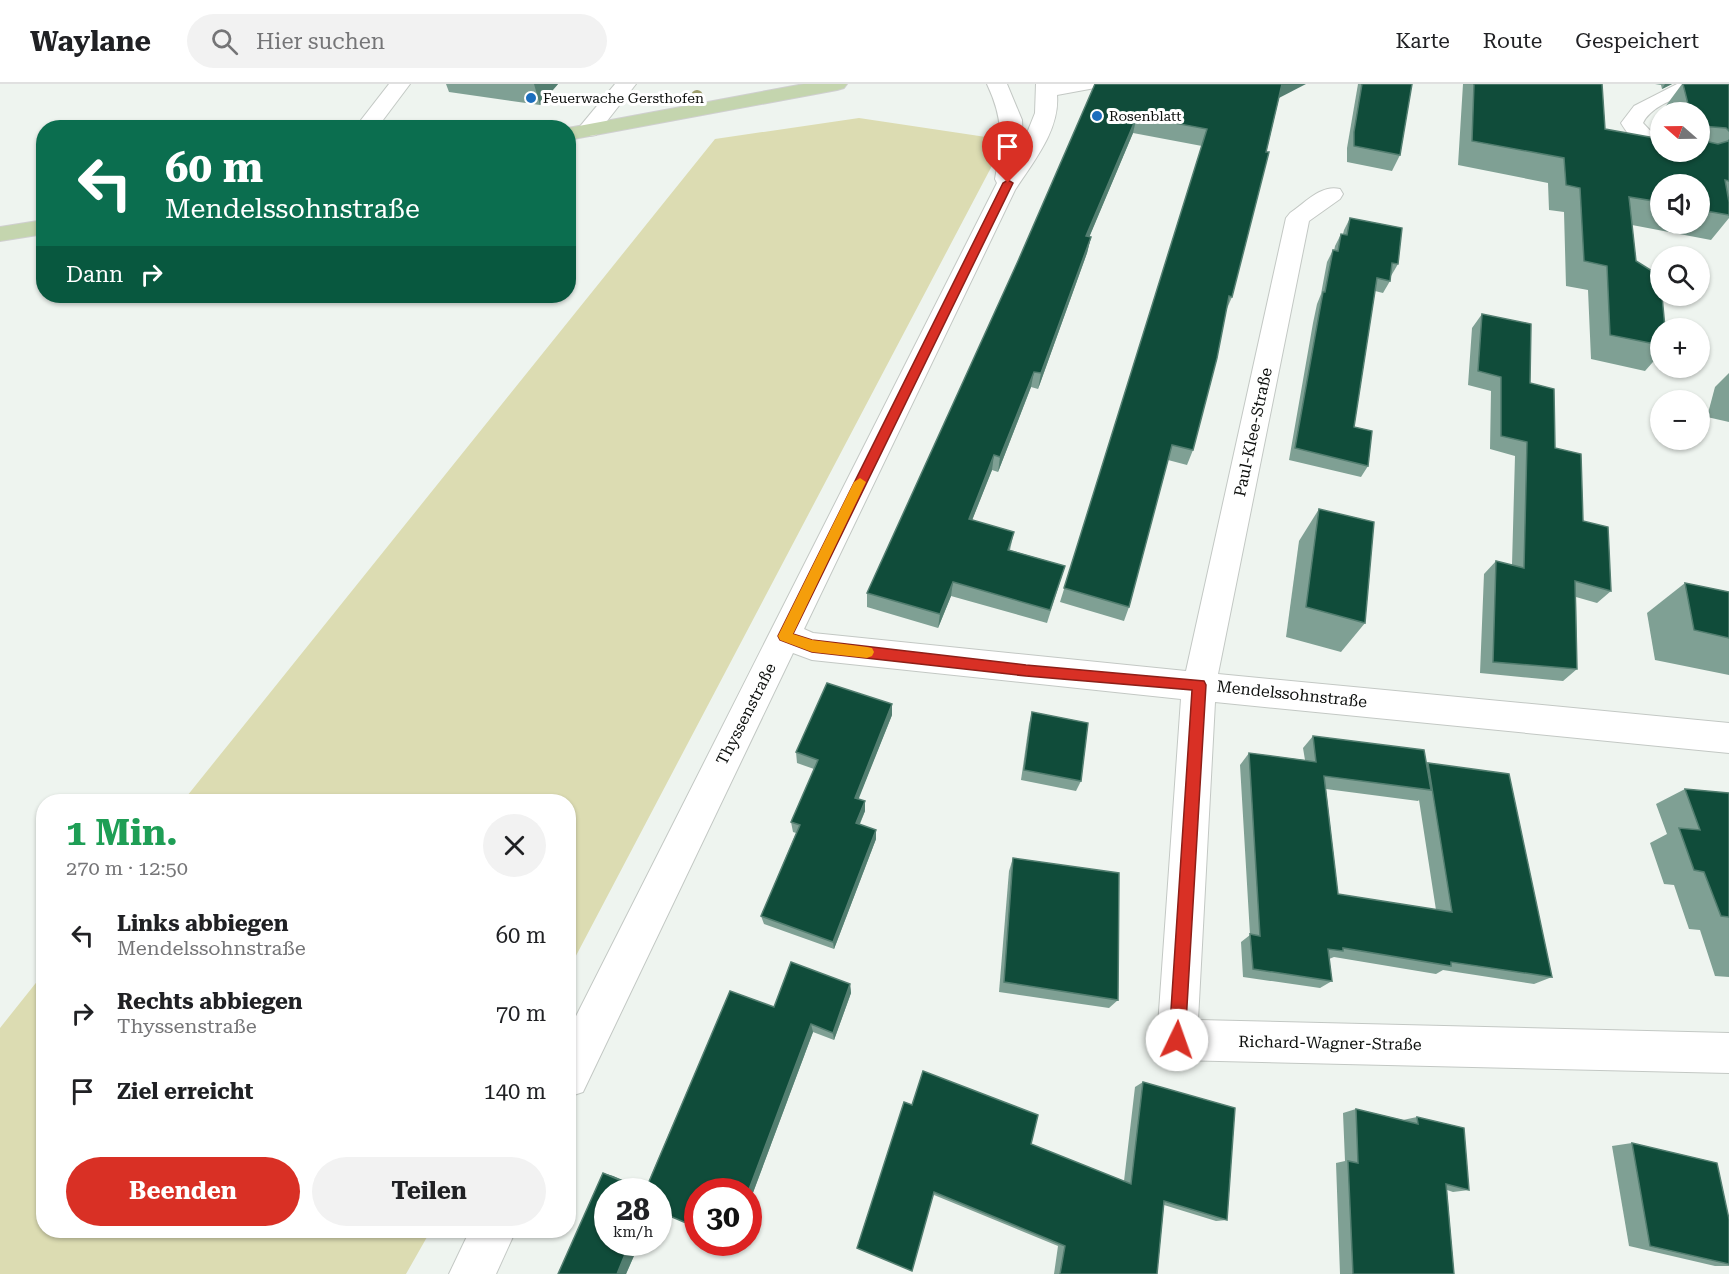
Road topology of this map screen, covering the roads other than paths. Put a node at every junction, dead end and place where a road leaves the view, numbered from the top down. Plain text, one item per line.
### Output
1 (400, 84) edge
2 (626, 84) edge
3 (837, 84) edge
4 (997, 84) edge
5 (1088, 84) edge
6 (1700, 85) edge
7 (1046, 87) edge
8 (1656, 102) edge
9 (1650, 104) edge
10 (372, 120) edge
11 (578, 132) edge
12 (1650, 143) edge
13 (1004, 190) junction
14 (1332, 194) dead end
15 (36, 228) edge
16 (0, 234) edge
17 (785, 636) junction
18 (1199, 685) junction
19 (1729, 738) edge
20 (1729, 1053) edge
21 (576, 1061) edge
22 (490, 1238) edge
23 (472, 1274) edge

1 - 10 street
2 - 11 street
3 - 11 main road
4 - 13 street, Thyssenstraße
5 - 7 street
6 - 8 street
7 - 13 street, Thyssenstraße
9 - 12 street
13 - 17 street, Thyssenstraße
14 - 18 street, Paul-Klee-Straße
15 - 16 main road
17 - 18 street, Mendelssohnstraße
17 - 21 street, Thyssenstraße
18 - 19 street, Mendelssohnstraße
18 - 20 street, Richard-Wagner-Straße
22 - 23 street

